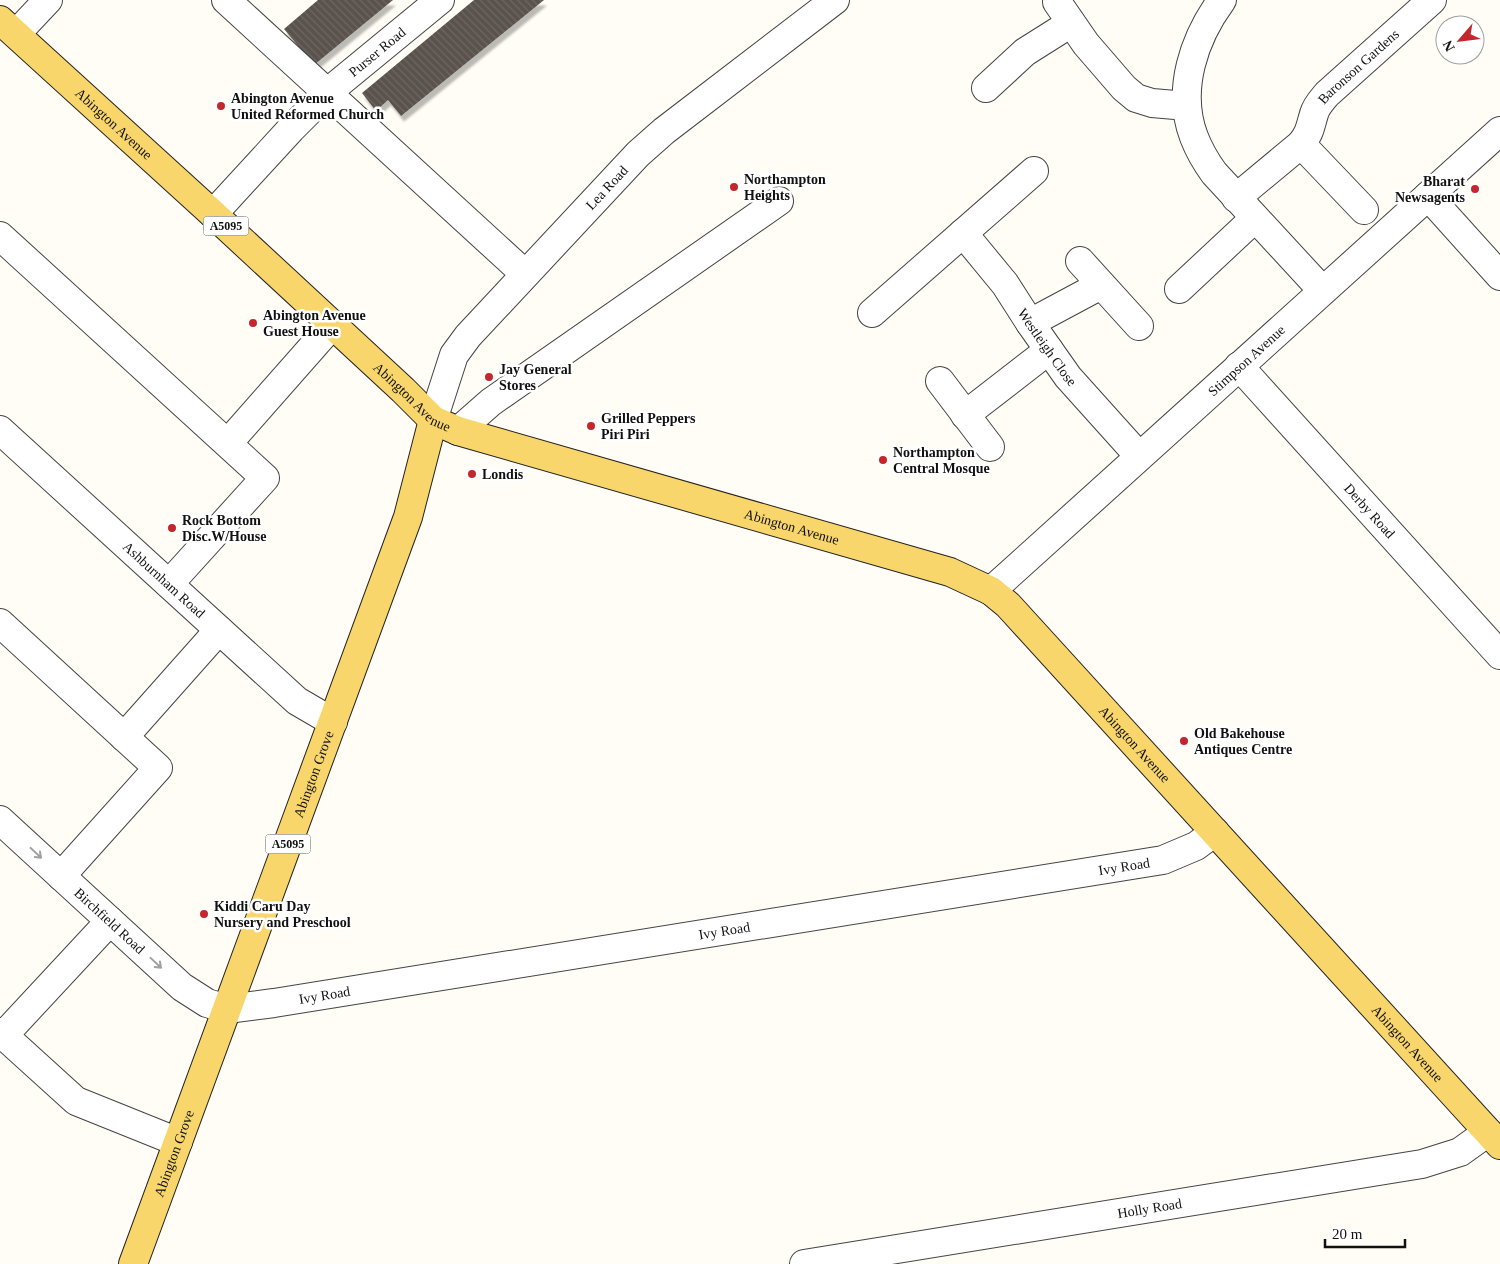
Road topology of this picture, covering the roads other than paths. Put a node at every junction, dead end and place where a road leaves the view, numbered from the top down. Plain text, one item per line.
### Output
1 (48, 0) edge
2 (226, 0) edge
3 (440, 0) edge
4 (835, 0) edge
5 (1222, 0) edge
6 (1432, 0) edge
7 (8, 27) edge
8 (986, 88) dead end
9 (328, 92) junction
10 (1187, 106) junction
11 (1500, 131) edge
12 (1301, 144) junction
13 (1034, 171) dead end
14 (1428, 196) junction
15 (1236, 198) junction
16 (779, 201) dead end
17 (1364, 210) dead end
18 (213, 214) junction
19 (1255, 218) junction
20 (963, 233) junction
21 (0, 236) edge
22 (1080, 261) dead end
23 (525, 274) junction
24 (1500, 276) edge
25 (1101, 284) junction
26 (1179, 289) dead end
27 (1322, 290) junction
28 (872, 313) dead end
29 (1030, 323) junction
30 (332, 325) junction
31 (1139, 326) dead end
32 (1049, 350) junction
33 (1239, 366) junction
34 (940, 382) dead end
35 (966, 415) junction
36 (446, 425) junction
37 (0, 430) edge
38 (228, 444) junction
39 (990, 447) dead end
40 (1139, 456) junction
41 (169, 584) junction
42 (991, 591) junction
43 (0, 623) edge
44 (219, 630) junction
45 (1500, 655) edge
46 (333, 722) junction
47 (124, 737) junction
48 (0, 820) edge
49 (1215, 832) junction
50 (61, 876) junction
51 (110, 920) junction
52 (227, 1009) junction
53 (2, 1033) edge
54 (1494, 1139) edge
55 (178, 1142) junction
56 (132, 1264) edge
57 (804, 1264) edge

1 - 7 street
2 - 9 street
3 - 9 street, Purser Road
4 - 23 street, Lea Road
5 - 10 street
6 - 12 street, Baronson Gardens
7 - 18 main road, Abington Avenue / A5095
8 - 10 street
9 - 18 street, Purser Road
9 - 23 street
10 - 15 street
11 - 14 street, Stimpson Avenue
12 - 15 street, Baronson Gardens
12 - 17 street
13 - 20 street
14 - 24 street
14 - 27 street, Stimpson Avenue
15 - 19 street
16 - 36 street
18 - 30 main road, Abington Avenue / A5095
19 - 26 street
19 - 27 street
20 - 28 street
20 - 29 street, Westleigh Close
21 - 38 street
22 - 25 street
23 - 36 street, Lea Road
25 - 29 street
25 - 31 street
27 - 33 street, Stimpson Avenue
29 - 32 street, Westleigh Close
30 - 36 main road, Abington Avenue / A5095
30 - 38 street
32 - 35 street
32 - 40 street, Westleigh Close
33 - 40 street, Stimpson Avenue
33 - 45 street, Derby Road
34 - 35 street
35 - 39 street
36 - 42 main road, Abington Avenue
36 - 46 main road, Abington Grove / A5095
37 - 41 street, Ashburnham Road
38 - 41 street
40 - 42 street, Stimpson Avenue
41 - 44 street, Ashburnham Road
42 - 49 main road, Abington Avenue
43 - 47 street
44 - 46 street, Ashburnham Road
44 - 47 street
46 - 52 main road, Abington Grove / A5095
47 - 50 street
48 -> 50 street, Birchfield Road
49 - 52 street, Ivy Road
49 - 54 main road, Abington Avenue
50 - 51 street, Birchfield Road
51 -> 52 street, Birchfield Road
51 - 53 street
52 - 55 main road, Abington Grove / A5095
53 - 55 street
54 - 57 street, Holly Road
55 - 56 main road, Abington Grove / A5095

